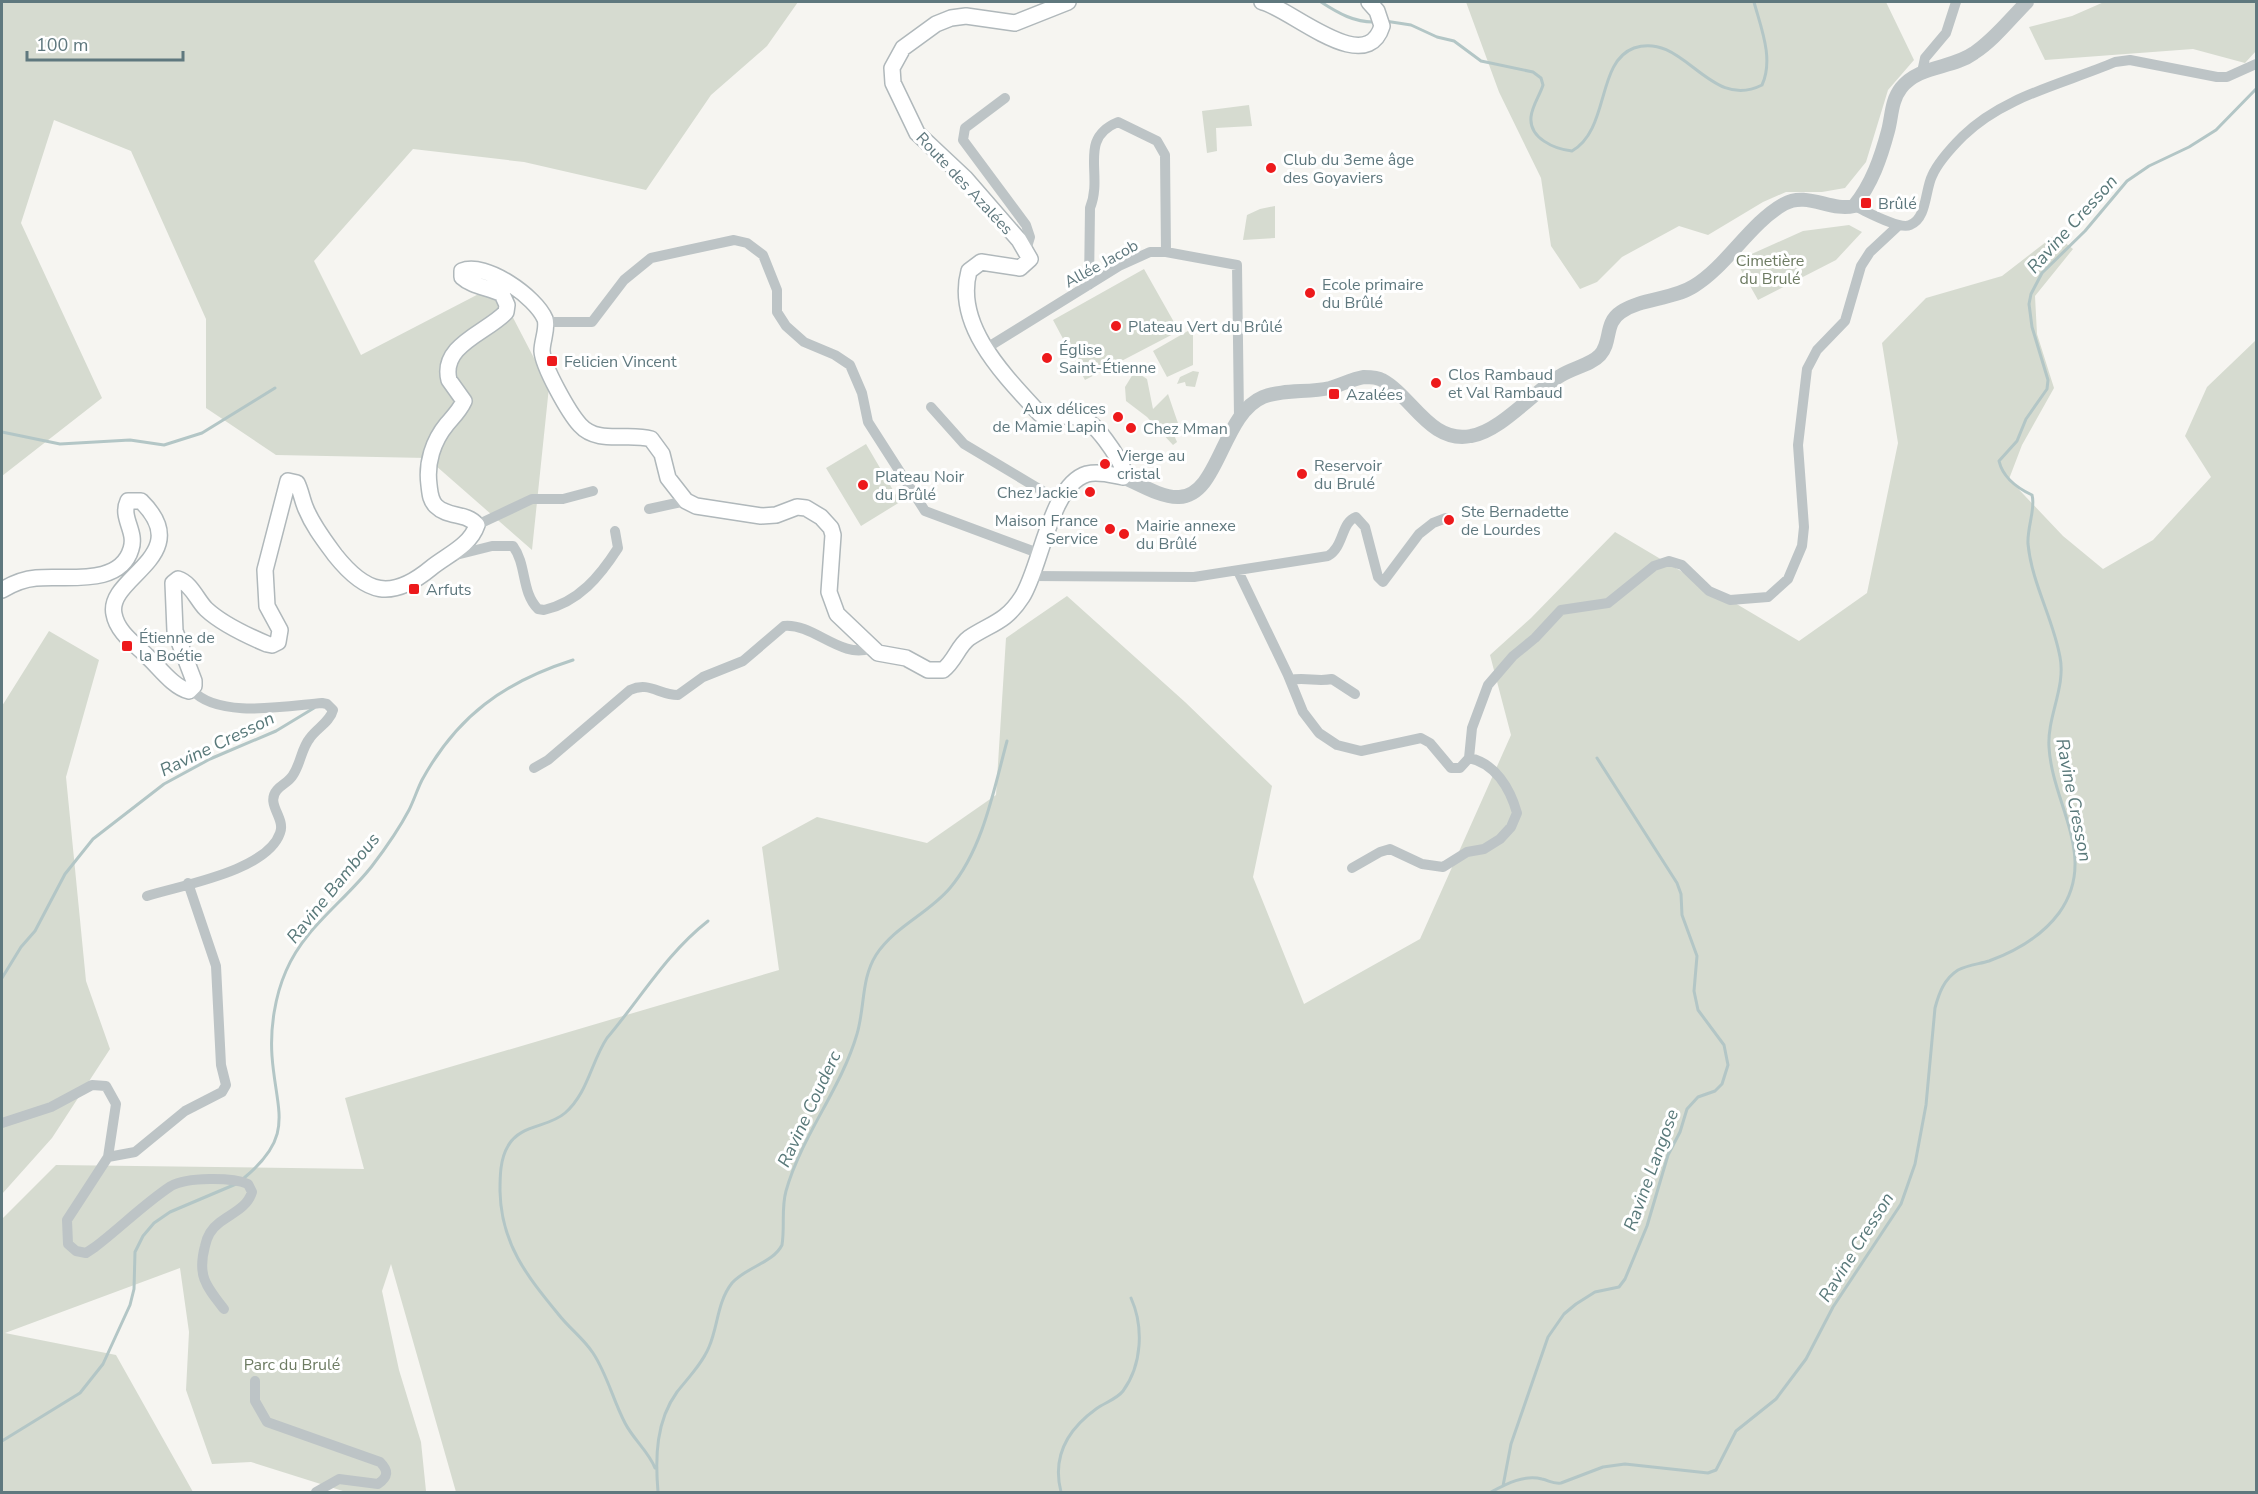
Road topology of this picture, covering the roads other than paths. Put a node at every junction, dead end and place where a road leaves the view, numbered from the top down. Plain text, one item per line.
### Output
1 (1068, 2) edge
2 (1262, 2) edge
3 (1370, 2) edge
4 (1956, 2) edge
5 (2026, 2) edge
6 (2256, 64) edge
7 (1922, 72) junction
8 (1005, 98) dead end
9 (1854, 206) junction
10 (1899, 225) junction
11 (1026, 250) junction
12 (1166, 252) junction
13 (1089, 285) junction
14 (546, 322) junction
15 (985, 349) junction
16 (931, 407) dead end
17 (1239, 417) junction
18 (1124, 477) junction
19 (593, 491) dead end
20 (686, 501) junction
21 (1061, 502) junction
22 (649, 509) dead end
23 (1446, 518) dead end
24 (477, 525) junction
25 (615, 531) dead end
26 (1038, 553) junction
27 (438, 562) junction
28 (1238, 571) junction
29 (1031, 576) junction
30 (2, 590) edge
31 (871, 648) junction
32 (1290, 680) junction
33 (192, 690) junction
34 (1355, 694) dead end
35 (1469, 758) junction
36 (534, 768) dead end
37 (1352, 868) dead end
38 (188, 883) junction
39 (147, 896) dead end
40 (2, 1123) edge
41 (108, 1157) junction
42 (224, 1309) dead end
43 (255, 1381) dead end
44 (316, 1492) edge

1 - 11 main road, Route des Azalées
2 - 3 main road
4 - 7 street
5 - 7 street
6 - 10 street
7 - 9 street
8 - 11 street, Route des Azalées
9 - 10 street
9 - 17 street
10 - 35 street
11 - 15 main road, Route des Azalées
12 - 13 street, Allée Jacob
12 - 13 street
12 - 17 street, Allée Jacob
13 - 15 street, Allée Jacob
14 - 20 main road
14 - 24 main road
14 - 26 street
15 - 18 main road, Route des Azalées
16 - 21 street
17 - 18 street
18 - 21 main road
19 - 24 street
20 - 22 street
20 - 31 main road
21 - 26 main road
23 - 28 street
24 - 27 main road
25 - 27 street
26 - 29 main road
27 - 33 main road
28 - 29 street
28 - 32 street
29 - 31 main road
30 - 33 main road
31 - 36 street
32 - 34 street
32 - 35 street
33 - 38 street
35 - 37 street
38 - 39 street
38 - 41 street
40 - 41 street
41 - 42 street
43 - 44 street

